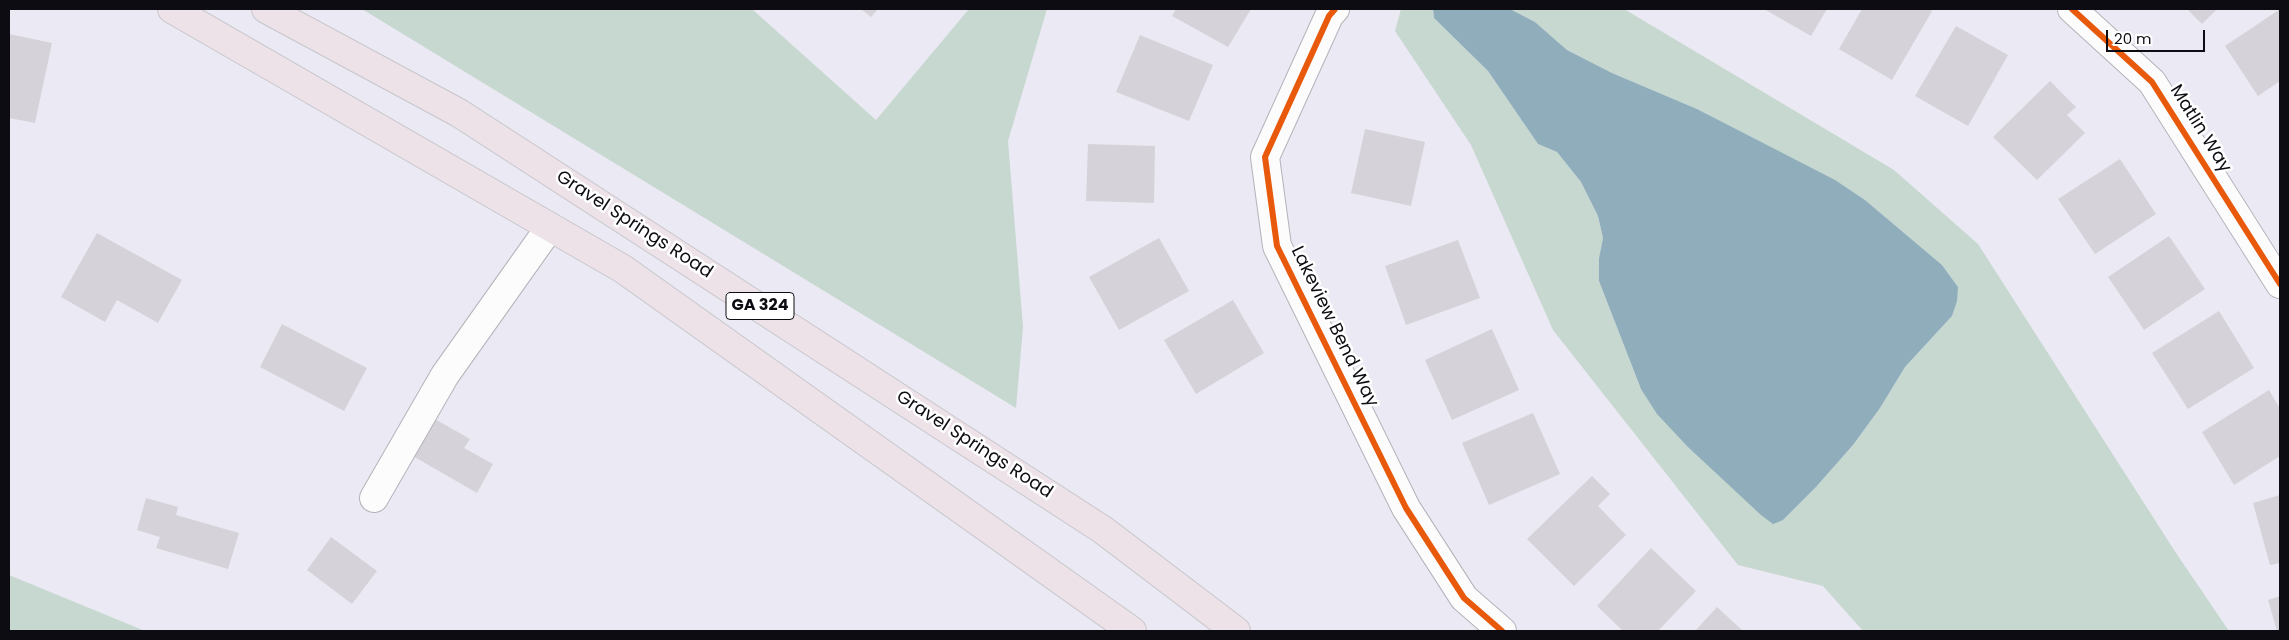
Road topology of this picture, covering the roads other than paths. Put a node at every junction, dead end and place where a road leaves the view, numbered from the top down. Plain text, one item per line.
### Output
1 (172, 9) edge
2 (266, 9) edge
3 (1335, 9) edge
4 (2072, 9) edge
5 (550, 227) junction
6 (2280, 284) edge
7 (374, 498) dead end
8 (1132, 631) edge
9 (1236, 631) edge
10 (1502, 631) edge

1 - 5 main road, GA 324
2 - 9 main road, Gravel Springs Road / GA 324
3 - 10 street, Lakeview Bend Way
4 - 6 street, Matlin Way
5 - 7 street
5 - 8 main road, GA 324

